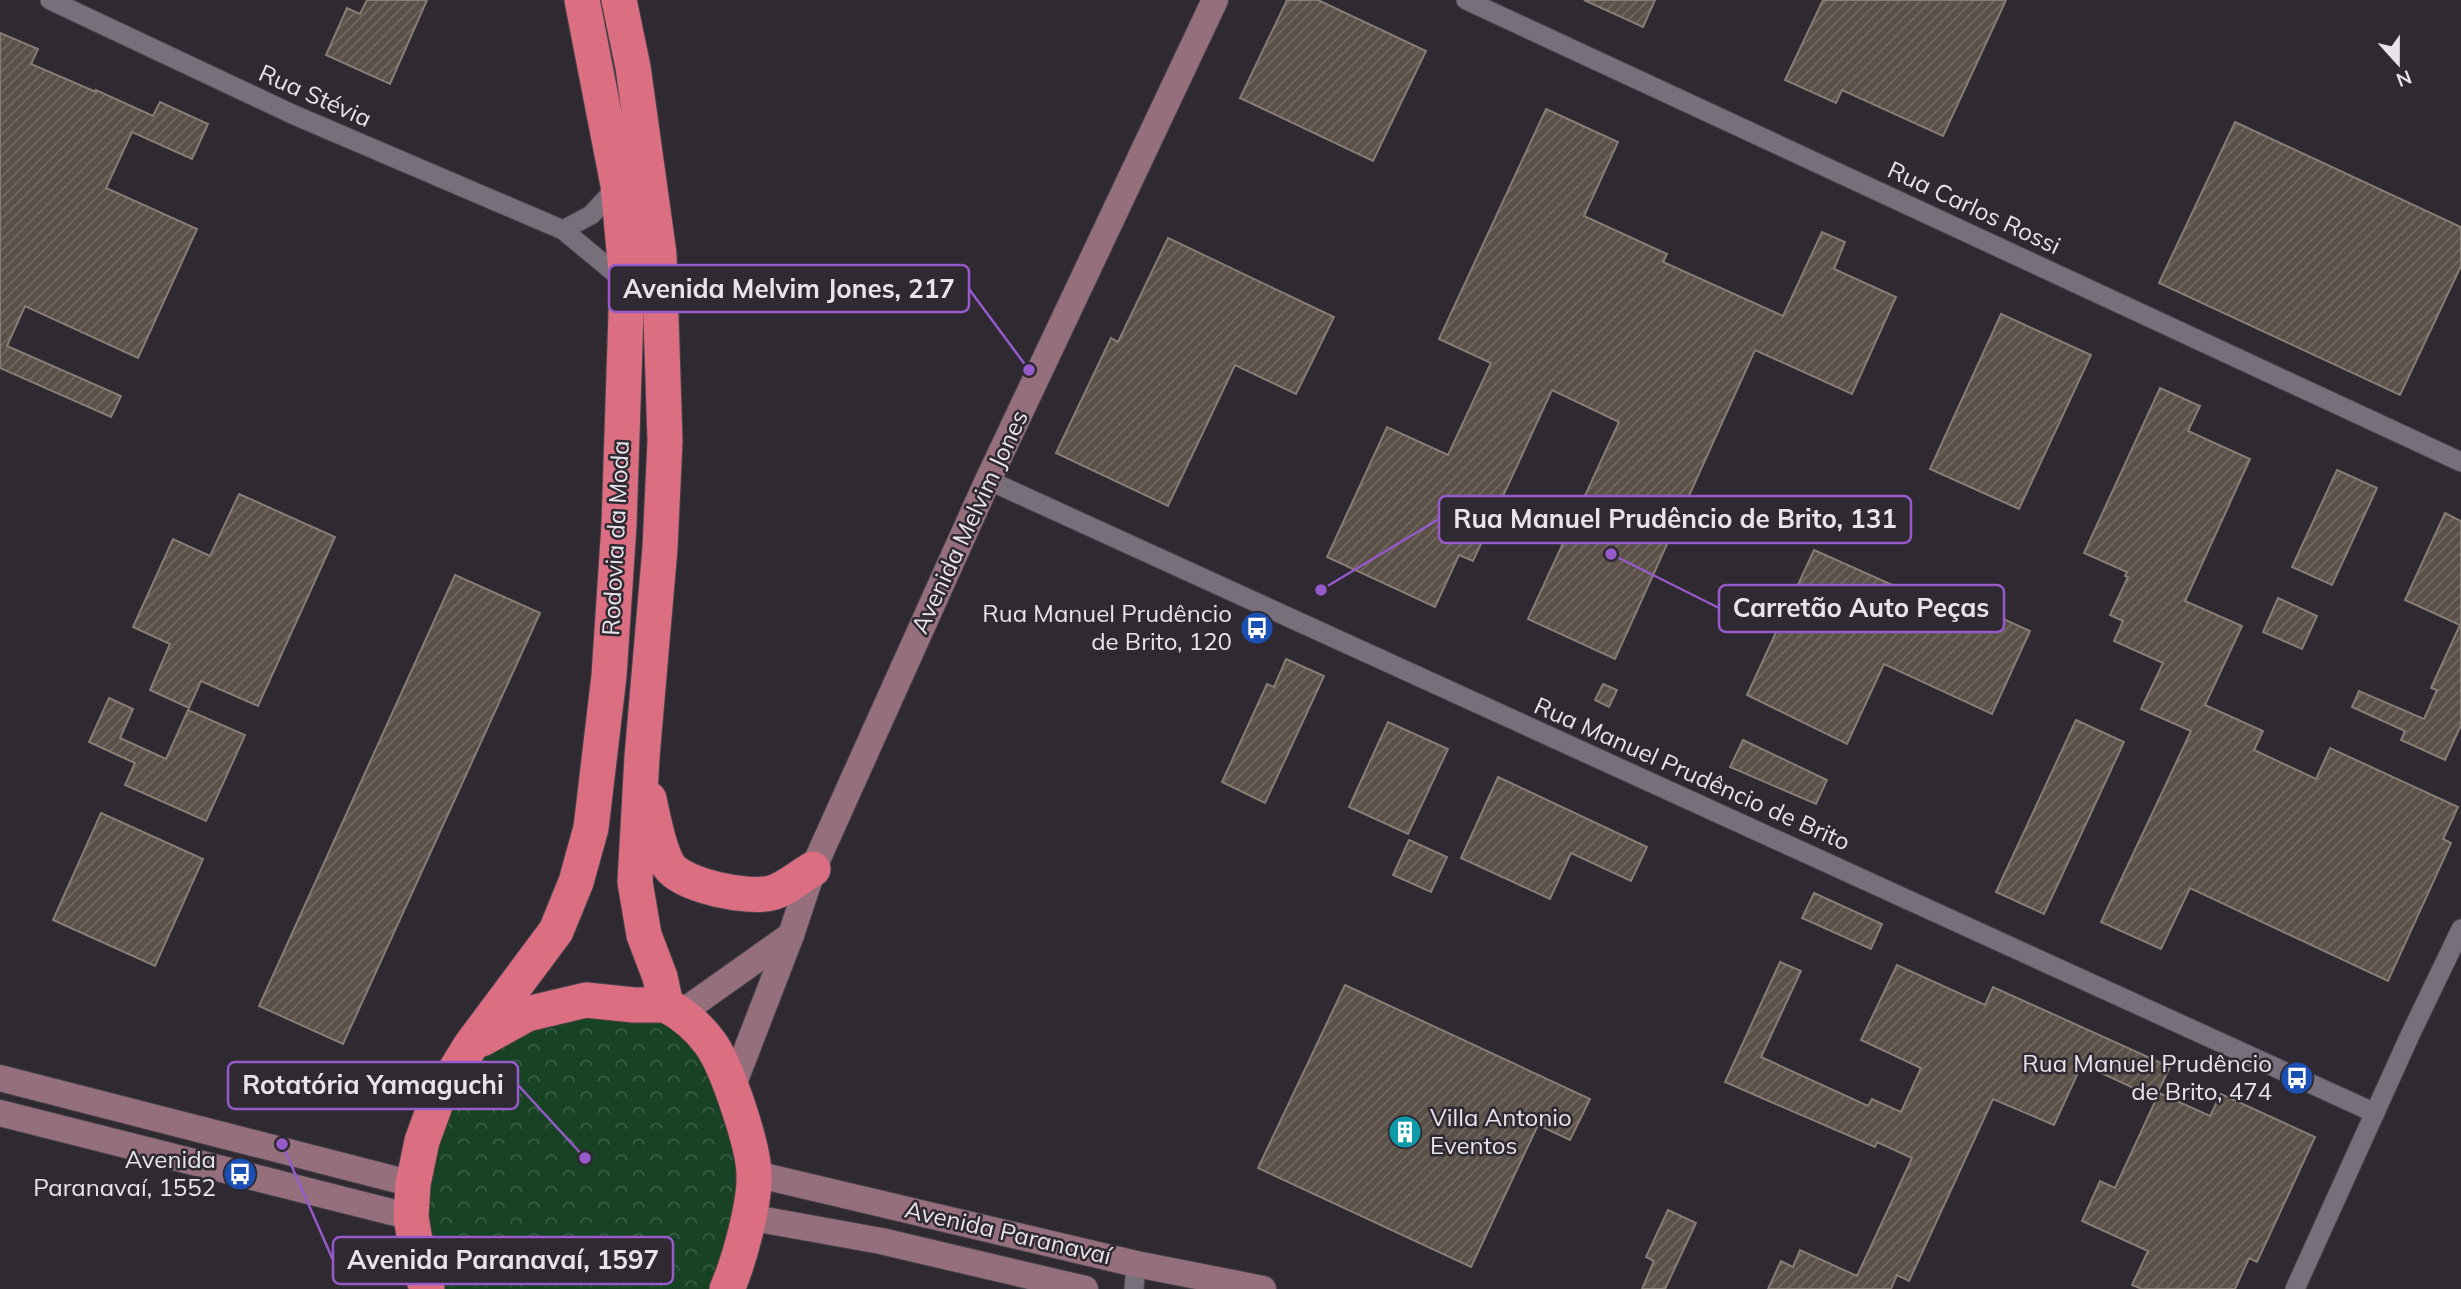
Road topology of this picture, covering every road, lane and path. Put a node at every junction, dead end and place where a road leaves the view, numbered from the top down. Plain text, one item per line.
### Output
1 (50, 0) edge
2 (582, 0) edge
3 (620, 0) edge
4 (1216, 0) edge
5 (1466, 0) edge
6 (618, 185) junction
7 (563, 230) junction
8 (626, 283) junction
9 (2461, 461) edge
10 (988, 480) junction
11 (642, 757) junction
12 (813, 869) junction
13 (2461, 929) edge
14 (791, 935) junction
15 (674, 1009) junction
16 (471, 1045) junction
17 (0, 1078) edge
18 (732, 1088) junction
19 (0, 1113) edge
20 (2375, 1113) junction
21 (755, 1174) junction
22 (412, 1200) junction
23 (748, 1217) junction
24 (1135, 1276) edge
25 (427, 1289) edge
26 (727, 1289) edge
27 (1085, 1289) edge
28 (1262, 1289) edge
29 (2295, 1289) edge

1 - 7 street, Rua Stévia
2 - 6 highway, Rodovia da Moda
3 - 11 highway, Rodovia da Moda
4 - 10 street, Avenida Melvim Jones
5 - 9 street, Rua Carlos Rossi
6 - 7 street
6 - 8 highway, Rodovia da Moda
7 - 8 street, Rua Stévia
8 - 16 highway, Rodovia da Moda
10 - 12 street, Avenida Melvim Jones
10 - 20 street, Rua Manuel Prudêncio de Brito
11 - 12 highway
11 - 15 highway, Rodovia da Moda
12 - 14 street, Avenida Melvim Jones
13 - 20 street
14 - 15 street
14 - 18 street, Avenida Melvim Jones
15 - 16 highway
15 - 18 highway
16 - 22 highway, Rodovia da Moda
17 - 22 street
18 - 21 highway
19 - 22 street
20 - 29 street
21 - 23 highway
21 - 24 street, Avenida Paranavaí
22 - 25 highway
23 - 26 highway
23 - 27 street, Avenida Paranavaí
24 - 28 street, Avenida Paranavaí

